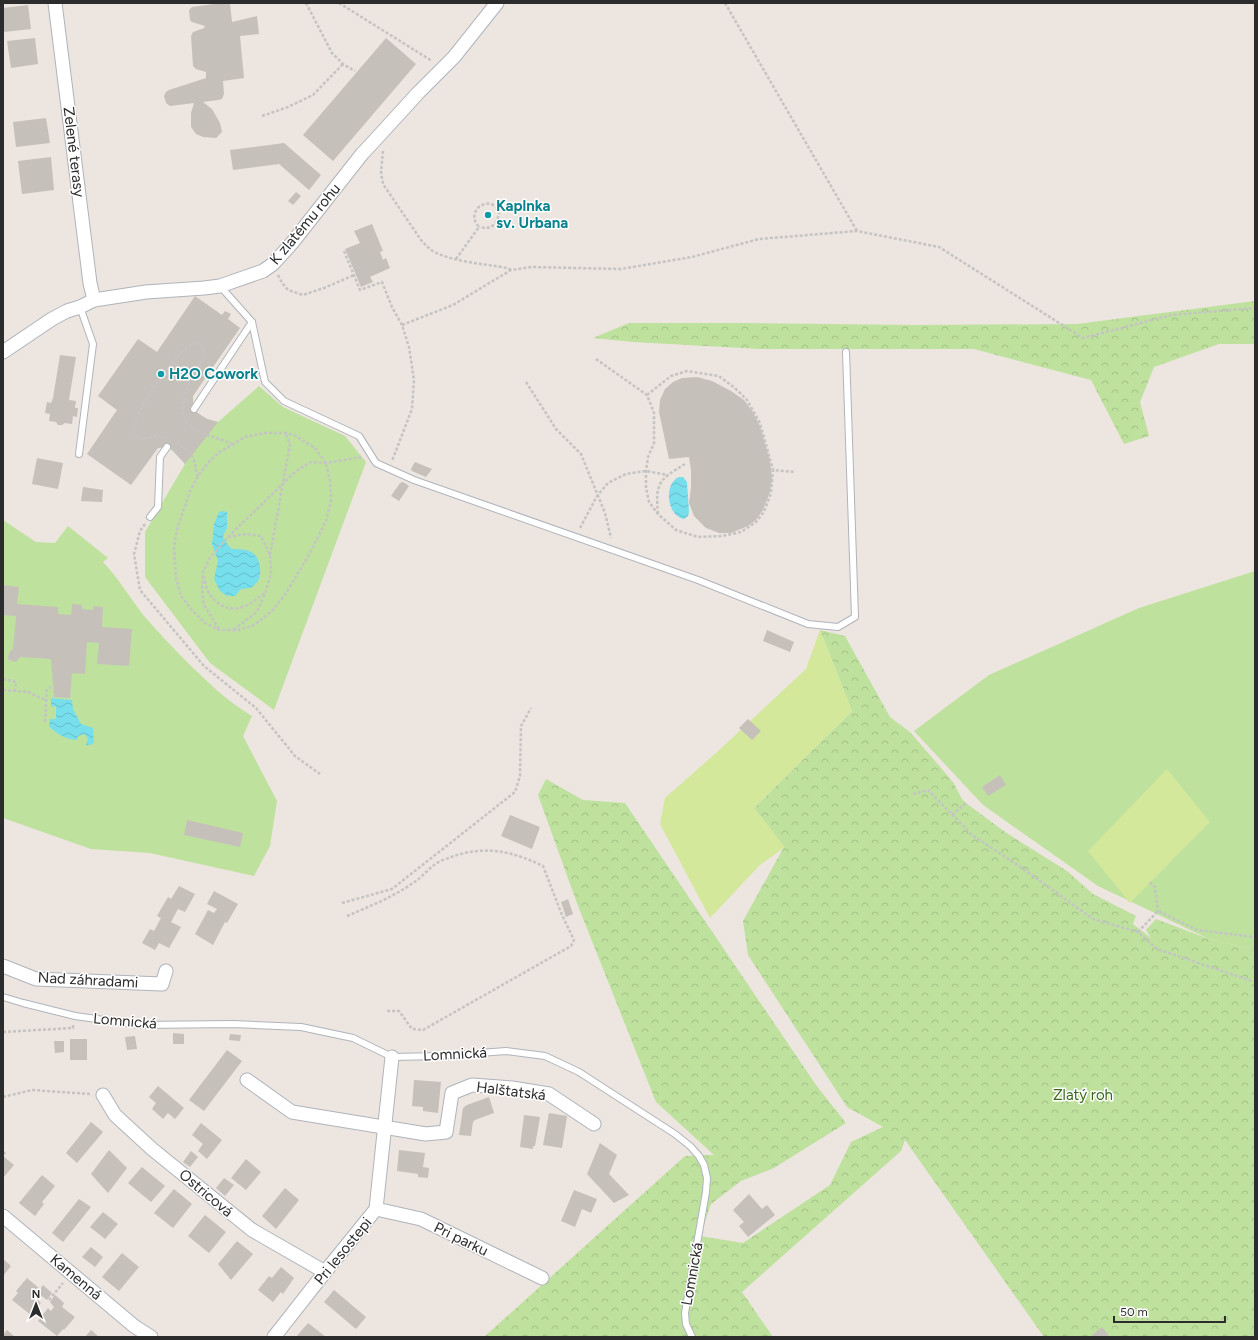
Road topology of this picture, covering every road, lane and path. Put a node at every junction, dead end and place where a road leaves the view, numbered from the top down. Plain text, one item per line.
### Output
1 (55, 3) edge
2 (306, 3) edge
3 (339, 3) edge
4 (497, 3) edge
5 (725, 3) edge
6 (343, 64) junction
7 (443, 69) junction
8 (355, 71) dead end
9 (262, 116) dead end
10 (376, 138) junction
11 (479, 227) junction
12 (858, 231) junction
13 (344, 251) dead end
14 (456, 259) junction
15 (511, 270) junction
16 (354, 275) junction
17 (282, 283) dead end
18 (220, 286) junction
19 (94, 300) junction
20 (80, 307) junction
21 (1255, 308) edge
22 (252, 322) junction
23 (402, 325) junction
24 (3, 352) edge
25 (846, 352) dead end
26 (596, 359) dead end
27 (526, 382) dead end
28 (647, 395) junction
29 (194, 409) dead end
30 (285, 433) junction
31 (169, 437) dead end
32 (175, 441) dead end
33 (232, 444) junction
34 (167, 447) dead end
35 (79, 454) dead end
36 (371, 454) junction
37 (326, 463) junction
38 (685, 464) dead end
39 (389, 468) junction
40 (773, 470) junction
41 (646, 471) junction
42 (795, 472) dead end
43 (668, 475) junction
44 (198, 476) junction
45 (283, 484) junction
46 (597, 496) junction
47 (658, 514) junction
48 (150, 517) joint
49 (228, 537) junction
50 (576, 537) junction
51 (614, 550) junction
52 (270, 555) junction
53 (203, 572) junction
54 (266, 591) junction
55 (219, 630) junction
56 (233, 630) junction
57 (3, 679) edge
58 (51, 687) dead end
59 (3, 690) edge
60 (15, 691) junction
61 (47, 701) junction
62 (530, 708) dead end
63 (45, 722) dead end
64 (320, 774) dead end
65 (913, 794) dead end
66 (966, 803) dead end
67 (952, 815) junction
68 (1150, 882) dead end
69 (342, 903) dead end
70 (1158, 911) junction
71 (348, 916) dead end
72 (1138, 932) junction
73 (1255, 936) edge
74 (3, 966) edge
75 (166, 971) dead end
76 (1255, 982) edge
77 (3, 997) edge
78 (386, 1011) dead end
79 (75, 1016) junction
80 (3, 1032) edge
81 (392, 1058) junction
82 (247, 1080) dead end
83 (103, 1095) joint
84 (3, 1097) edge
85 (594, 1124) dead end
86 (384, 1127) junction
87 (376, 1209) junction
88 (3, 1216) edge
89 (325, 1272) junction
90 (71, 1273) junction
91 (542, 1278) dead end
92 (49, 1300) dead end
93 (150, 1337) edge
94 (274, 1337) edge
95 (692, 1337) edge

1 - 19 street, Zelené terasy
2 - 6 path
3 - 7 path
4 - 7 street, K zlatému rohu
5 - 12 path
6 - 8 path
6 - 9 path
7 - 10 street, K zlatému rohu
10 - 14 path
10 - 18 street, K zlatému rohu
11 - 11 path
11 - 14 path
12 - 15 path
12 - 21 path
13 - 16 path
14 - 15 path
15 - 23 path
16 - 17 path
16 - 23 path
18 - 19 street, K zlatému rohu
18 - 22 lane
19 - 20 street, K zlatému rohu
20 - 24 street, K zlatému rohu
20 - 35 lane
22 - 29 lane
22 - 36 lane
23 - 39 path
25 - 51 lane
26 - 28 path
27 - 46 path
28 - 40 path
28 - 41 path
30 - 33 path
30 - 37 path
30 - 45 path
31 - 33 path
32 - 44 path
33 - 44 path
34 - 48 lane
36 - 37 path
36 - 39 lane
37 - 45 path
37 - 56 path
38 - 43 path
39 - 50 lane
40 - 42 path
40 - 47 path
41 - 43 path
41 - 46 path
41 - 47 path
43 - 47 path
44 - 55 path
45 - 49 path
45 - 52 path
46 - 50 path
46 - 51 path
48 - 64 path
49 - 52 path
49 - 53 path
50 - 51 lane
52 - 54 path
53 - 54 path
53 - 55 path
54 - 56 path
55 - 56 path
57 - 60 path
58 - 61 path
59 - 60 path
60 - 61 path
61 - 63 path
62 - 69 path
65 - 67 path
66 - 67 path
67 - 72 path
68 - 70 path
70 - 72 path
70 - 73 path
71 - 78 path
72 - 76 path
74 - 75 street, Nad záhradami
77 - 79 lane, Lomnická
79 - 80 path
79 - 81 lane, Lomnická
81 - 86 street, Pri lesostepi
81 - 95 lane, Lomnická
82 - 86 street
83 - 84 path
83 - 89 street, Ostricová
85 - 86 street, Halštatská
86 - 87 street, Pri lesostepi
87 - 89 street, Pri lesostepi
87 - 91 street, Pri parku
88 - 90 street, Kamenná
89 - 94 street, Pri lesostepi
90 - 92 path
90 - 93 street, Kamenná

